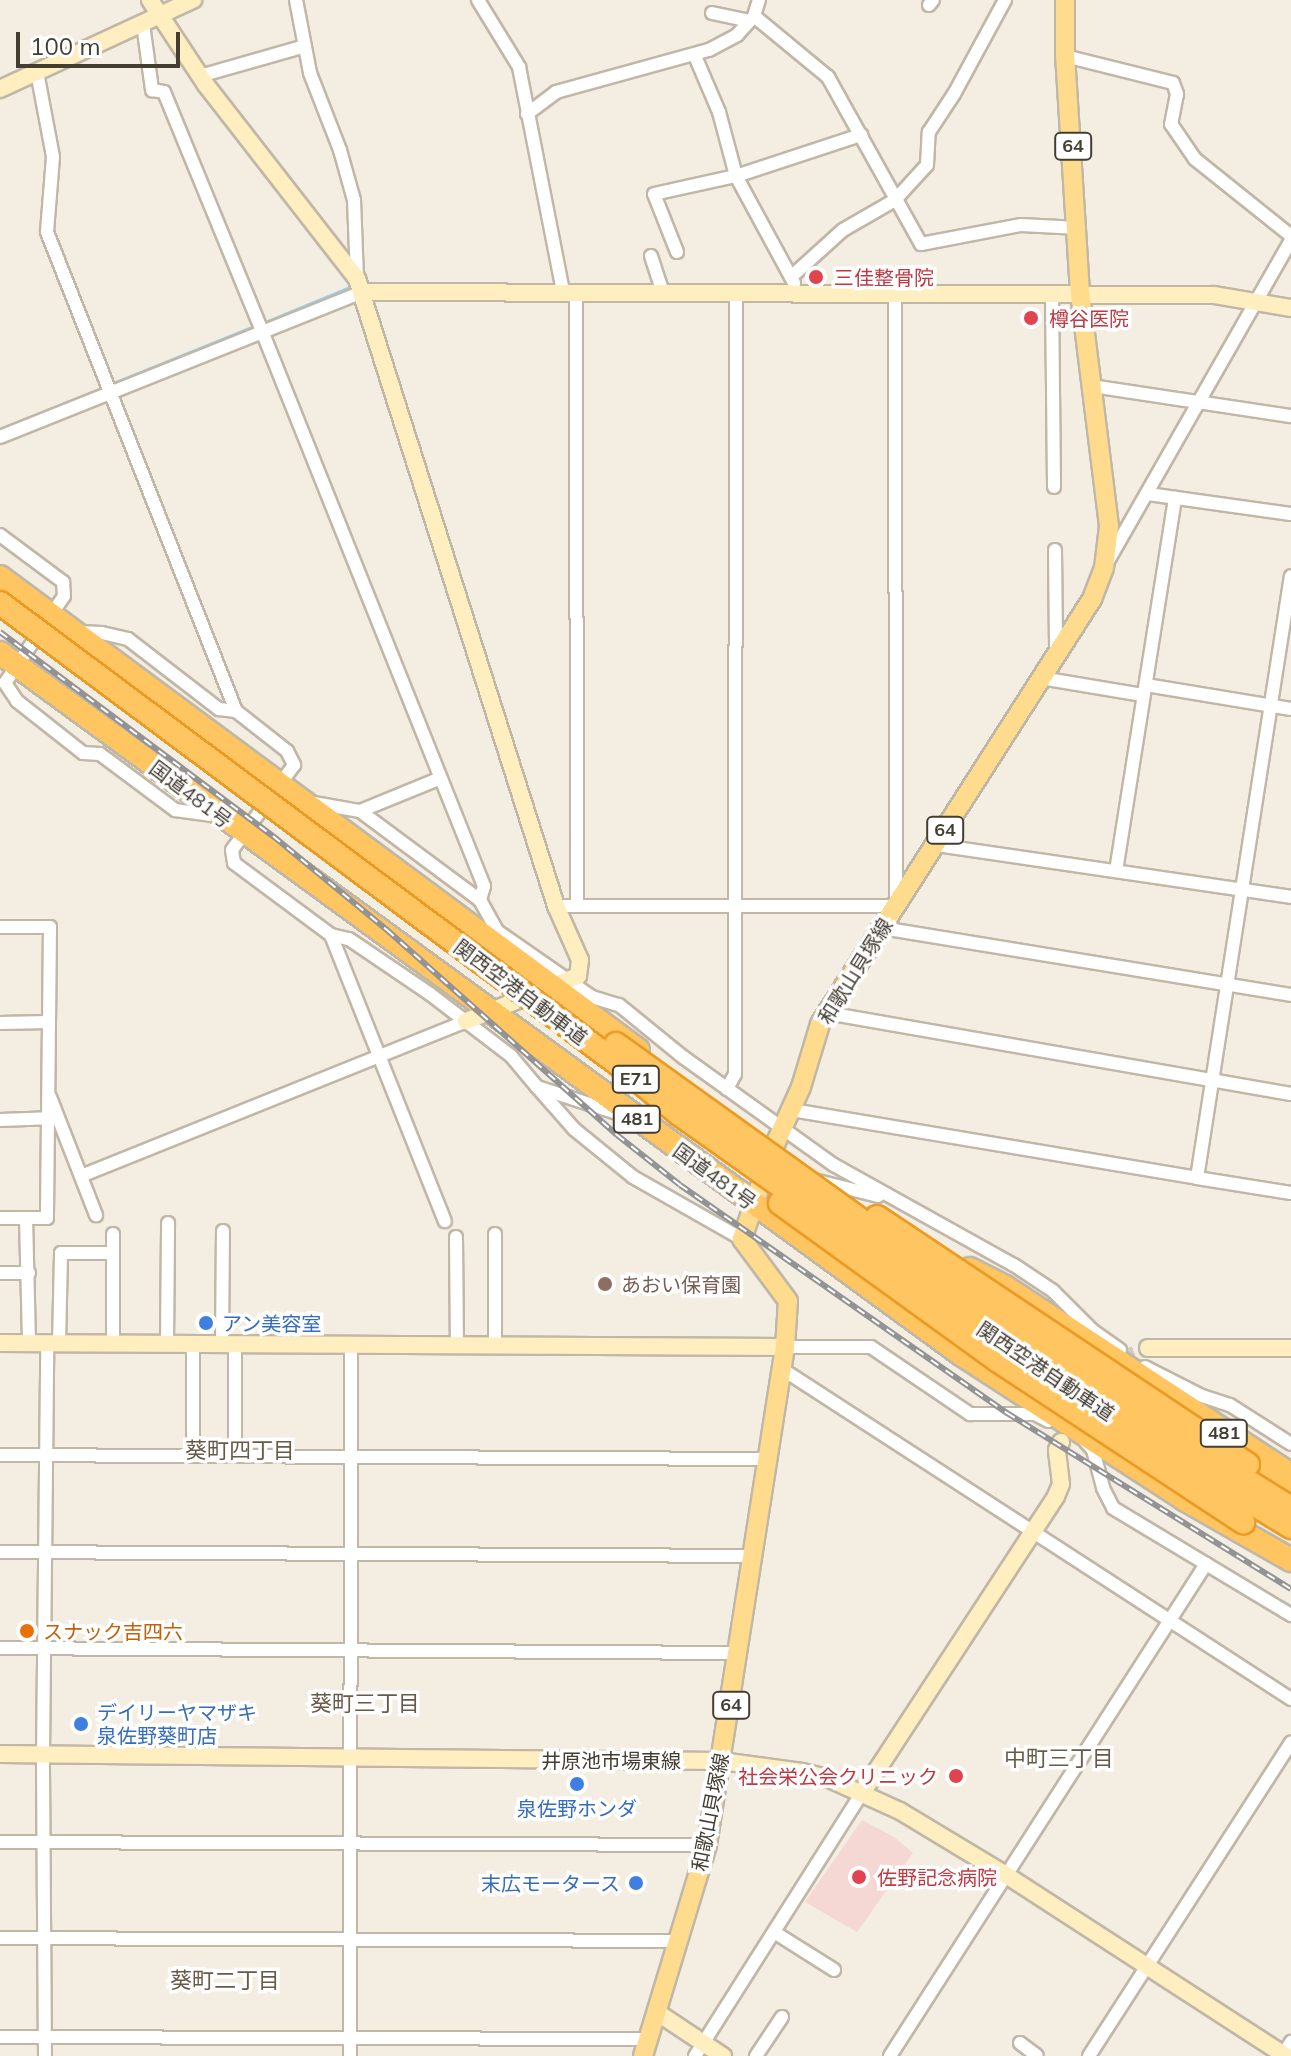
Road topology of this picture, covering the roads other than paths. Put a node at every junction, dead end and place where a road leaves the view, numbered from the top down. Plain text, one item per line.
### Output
1 (150, 0) edge
2 (193, 0) edge
3 (296, 0) edge
4 (478, 0) edge
5 (759, 0) edge
6 (1005, 0) edge
7 (1065, 0) edge
8 (712, 13) dead end
9 (752, 19) junction
10 (150, 20) junction
11 (305, 46) junction
12 (695, 56) junction
13 (1065, 56) junction
14 (37, 72) junction
15 (200, 76) junction
16 (0, 89) edge
17 (527, 114) junction
18 (861, 135) junction
19 (736, 176) junction
20 (895, 200) junction
21 (1079, 228) junction
22 (1291, 238) edge
23 (356, 250) junction
24 (677, 252) dead end
25 (339, 256) junction
26 (651, 256) dead end
27 (791, 277) junction
28 (359, 285) junction
29 (570, 292) junction
30 (663, 292) junction
31 (736, 292) junction
32 (800, 292) junction
33 (895, 293) junction
34 (1052, 293) junction
35 (1080, 293) junction
36 (1254, 302) junction
37 (1291, 308) edge
38 (262, 331) junction
39 (1092, 386) junction
40 (111, 392) junction
41 (1199, 402) junction
42 (1291, 416) edge
43 (0, 437) edge
44 (1054, 487) dead end
45 (1148, 494) junction
46 (1175, 498) junction
47 (1291, 514) edge
48 (0, 535) edge
49 (1055, 550) dead end
50 (1104, 568) junction
51 (1291, 576) edge
52 (0, 577) edge
53 (0, 584) edge
54 (0, 603) edge
55 (51, 615) junction
56 (74, 632) junction
57 (1056, 654) junction
58 (8, 658) edge
59 (1041, 678) junction
60 (1144, 690) junction
61 (1271, 706) junction
62 (1291, 709) edge
63 (236, 711) junction
64 (441, 778) junction
65 (281, 783) junction
66 (307, 802) junction
67 (360, 811) junction
68 (221, 817) junction
69 (243, 833) junction
70 (936, 845) junction
71 (1116, 871) junction
72 (1241, 890) junction
73 (1291, 897) edge
74 (480, 900) junction
75 (556, 906) junction
76 (577, 906) junction
77 (896, 906) junction
78 (736, 907) junction
79 (0, 927) edge
80 (882, 928) junction
81 (331, 935) junction
82 (560, 983) junction
83 (1227, 985) junction
84 (1291, 995) edge
85 (490, 1012) junction
86 (827, 1013) junction
87 (466, 1021) junction
88 (49, 1022) junction
89 (0, 1023) edge
90 (379, 1055) junction
91 (1212, 1081) junction
92 (537, 1087) junction
93 (727, 1089) junction
94 (1291, 1094) edge
95 (688, 1109) junction
96 (792, 1110) junction
97 (53, 1118) junction
98 (0, 1120) edge
99 (782, 1129) junction
100 (655, 1133) junction
101 (772, 1151) junction
102 (81, 1176) junction
103 (1197, 1178) junction
104 (811, 1180) junction
105 (1291, 1193) edge
106 (754, 1204) junction
107 (858, 1212) junction
108 (96, 1215) dead end
109 (0, 1218) edge
110 (26, 1218) junction
111 (445, 1221) dead end
112 (168, 1223) dead end
113 (223, 1231) dead end
114 (113, 1234) dead end
115 (495, 1234) dead end
116 (955, 1234) junction
117 (456, 1237) dead end
118 (742, 1239) junction
119 (113, 1253) junction
120 (842, 1268) junction
121 (0, 1273) edge
122 (29, 1273) junction
123 (0, 1343) edge
124 (29, 1343) junction
125 (53, 1343) junction
126 (113, 1344) junction
127 (167, 1344) junction
128 (193, 1344) junction
129 (228, 1344) junction
130 (351, 1345) junction
131 (457, 1346) junction
132 (495, 1346) junction
133 (785, 1347) junction
134 (1148, 1348) tunnel mouth
135 (1291, 1348) edge
136 (782, 1369) junction
137 (1289, 1438) edge
138 (1061, 1442) dead end
139 (0, 1455) edge
140 (46, 1455) junction
141 (193, 1456) junction
142 (235, 1456) junction
143 (352, 1456) junction
144 (767, 1459) junction
145 (1248, 1464) junction
146 (1291, 1475) edge
147 (1291, 1487) edge
148 (1291, 1494) edge
149 (1291, 1506) edge
150 (1243, 1522) junction
151 (1291, 1527) edge
152 (1033, 1532) junction
153 (1291, 1542) edge
154 (0, 1552) edge
155 (46, 1552) junction
156 (351, 1553) junction
157 (1291, 1554) edge
158 (752, 1556) junction
159 (1291, 1560) edge
160 (1206, 1564) junction
161 (1291, 1615) edge
162 (1170, 1620) junction
163 (0, 1648) edge
164 (45, 1649) junction
165 (349, 1650) junction
166 (738, 1653) junction
167 (1291, 1699) edge
168 (1291, 1743) edge
169 (0, 1754) edge
170 (43, 1755) junction
171 (351, 1758) junction
172 (721, 1761) junction
173 (862, 1793) junction
174 (0, 1842) edge
175 (45, 1842) junction
176 (350, 1843) junction
177 (707, 1845) junction
178 (1006, 1875) junction
179 (774, 1932) junction
180 (0, 1938) edge
181 (45, 1938) junction
182 (349, 1939) junction
183 (678, 1941) junction
184 (1147, 1965) junction
185 (834, 1970) dead end
186 (658, 2013) junction
187 (782, 2017) dead end
188 (0, 2037) edge
189 (45, 2038) junction
190 (351, 2039) junction
191 (1020, 2043) dead end
192 (645, 2047) edge
193 (699, 2050) edge
194 (1286, 2052) edge
195 (45, 2056) edge
196 (350, 2056) edge
197 (723, 2056) edge
198 (756, 2056) edge
199 (890, 2056) edge
200 (1037, 2056) edge
201 (1089, 2056) edge

1 - 10 street
2 - 10 street
3 - 11 street
4 - 17 street
5 - 9 street
6 - 20 street
7 - 13 main road, 和歌山貝塚線 / 64
8 - 9 street
9 - 12 street
9 - 18 street
10 - 14 street
10 - 15 street
10 - 38 street
11 - 15 street
11 - 23 street
12 - 17 street
12 - 19 street
13 - 21 main road, 和歌山貝塚線 / 64
13 - 22 street
14 - 16 street
14 - 40 street
15 - 25 street
17 - 29 street
18 - 19 street
18 - 20 street
19 - 24 street
19 - 27 street
20 - 21 street
20 - 27 street
21 - 35 main road, 和歌山貝塚線 / 64
22 - 36 street
23 - 25 street
23 - 28 street
25 - 28 street
26 - 30 street
27 - 32 street
28 - 29 street
28 - 38 street
28 - 75 street
29 - 30 street
29 - 76 street
30 - 31 street
31 - 32 street
31 - 78 street
32 - 33 street
33 - 34 street
33 - 77 street
34 - 35 street
34 - 44 street
35 - 36 street
35 - 39 main road, 和歌山貝塚線 / 64
36 - 37 street
36 - 41 street
38 - 40 street
38 - 64 street
39 - 41 street
39 - 50 main road, 和歌山貝塚線 / 64
40 - 43 street
40 - 63 street
41 - 42 street
41 - 45 street
45 - 46 street
45 - 50 street
46 - 47 street
46 - 60 street
48 - 55 street
49 - 57 street
50 - 57 main road, 和歌山貝塚線 / 64
51 - 61 street
52 - 55 highway, 481
53 - 95 highway, 関西空港自動車道 / E71, bridge
54 - 95 highway, 関西空港自動車道 / E71, bridge
55 - 56 highway, 481
55 - 58 street
56 - 63 street
56 - 65 highway, 481
57 - 59 main road, 和歌山貝塚線 / 64
58 - 68 highway, 国道481号 / 481
58 - 68 street
59 - 60 street
59 - 70 main road, 和歌山貝塚線 / 64
60 - 61 street
60 - 71 street
61 - 62 street
61 - 72 street
63 - 65 street
64 - 67 street
64 - 74 street
65 - 66 highway, 481
65 - 69 street
66 - 67 street
66 - 82 highway, 481
67 - 74 street
68 - 69 highway, 国道481号 / 481
69 - 81 street
69 - 85 highway, 国道481号 / 481
70 - 71 street
70 - 77 main road, 和歌山貝塚線 / 64
71 - 72 street
72 - 73 street
72 - 83 street
74 - 82 street
75 - 76 street
75 - 82 street
76 - 78 street
77 - 78 street
77 - 80 main road, 和歌山貝塚線 / 64
78 - 93 street
79 - 88 street
80 - 83 street
80 - 86 main road, 和歌山貝塚線 / 64
81 - 87 street
81 - 90 street
82 - 85 street
82 - 93 street
82 - 101 highway, 481
83 - 84 street
83 - 91 street
85 - 87 street
85 - 100 highway, 国道481号 / 481
86 - 91 street
86 - 96 main road, 和歌山貝塚線 / 64
87 - 90 street
87 - 92 street
88 - 89 street
88 - 97 street
90 - 102 street
90 - 111 street
91 - 94 street
91 - 103 street
92 - 100 street
92 - 118 street
93 - 99 street
95 - 145 highway, bridge
95 - 149 highway, 関西空港自動車道 / E71, bridge
95 - 150 highway, bridge
95 - 151 highway, 関西空港自動車道 / E71, bridge
96 - 99 main road, 和歌山貝塚線 / 64
96 - 103 street
97 - 98 street
97 - 102 street
97 - 110 street
99 - 101 main road, 和歌山貝塚線 / 64
99 - 116 street
100 - 106 highway, 国道481号 / 481
101 - 104 highway, 481
101 - 106 main road, 和歌山貝塚線 / 64
102 - 108 street
103 - 105 street
104 - 107 highway, 481
104 - 116 street
106 - 118 main road, 和歌山貝塚線 / 64
106 - 120 highway, 国道481号 / 481
107 - 146 highway, 481
107 - 149 highway, 481
109 - 110 street
110 - 122 street
112 - 127 street
113 - 129 street
114 - 119 street
115 - 132 street
116 - 137 street
117 - 131 street
118 - 133 main road, 和歌山貝塚線 / 64
119 - 125 street
119 - 126 street
120 - 153 highway, 481
120 - 159 highway, 国道481号 / 481
121 - 122 street
122 - 124 street
123 - 124 street
124 - 125 street
125 - 126 street
125 - 140 street
126 - 127 street
127 - 128 street
128 - 129 street
128 - 141 street
129 - 130 street
129 - 142 street
130 - 131 street
130 - 143 street
131 - 132 street
132 - 133 street
133 - 136 main road, 和歌山貝塚線 / 64
133 - 160 street
134 - 135 street
136 - 144 main road, 和歌山貝塚線 / 64
136 - 152 street
138 - 152 street
139 - 140 street
140 - 141 street
140 - 155 street
141 - 142 street
142 - 143 street
143 - 144 street
143 - 156 street
144 - 158 main road, 和歌山貝塚線 / 64
145 - 147 highway
145 - 148 highway
150 - 153 highway
150 - 157 highway
152 - 162 street
152 - 173 street
154 - 155 street
155 - 156 street
155 - 164 street
156 - 158 street
156 - 165 street
158 - 166 main road, 和歌山貝塚線 / 64
160 - 161 street
160 - 162 street
162 - 167 street
162 - 178 street
163 - 164 street
164 - 165 street
164 - 170 street
165 - 166 street
165 - 171 street
166 - 172 main road, 和歌山貝塚線 / 64
168 - 184 street
169 - 170 street, 井原池市場東線
170 - 171 street, 井原池市場東線
170 - 175 street
171 - 172 street, 井原池市場東線
171 - 176 street
172 - 173 street, 井原池市場東線
172 - 177 main road, 和歌山貝塚線 / 64
173 - 178 street, 井原池市場東線
173 - 179 street
174 - 175 street
175 - 176 street
175 - 181 street
176 - 177 street
176 - 182 street
177 - 183 main road, 和歌山貝塚線 / 64
178 - 184 street, 井原池市場東線
178 - 199 street
179 - 185 street
179 - 193 street
180 - 181 street
181 - 182 street
181 - 189 street
182 - 183 street
182 - 190 street
183 - 186 main road, 和歌山貝塚線 / 64
184 - 194 street, 井原池市場東線
184 - 201 street
186 - 192 main road, 和歌山貝塚線 / 64
186 - 193 street
187 - 198 street
188 - 189 street
189 - 190 street
189 - 195 street
190 - 192 street
190 - 196 street
191 - 200 street
193 - 197 street

